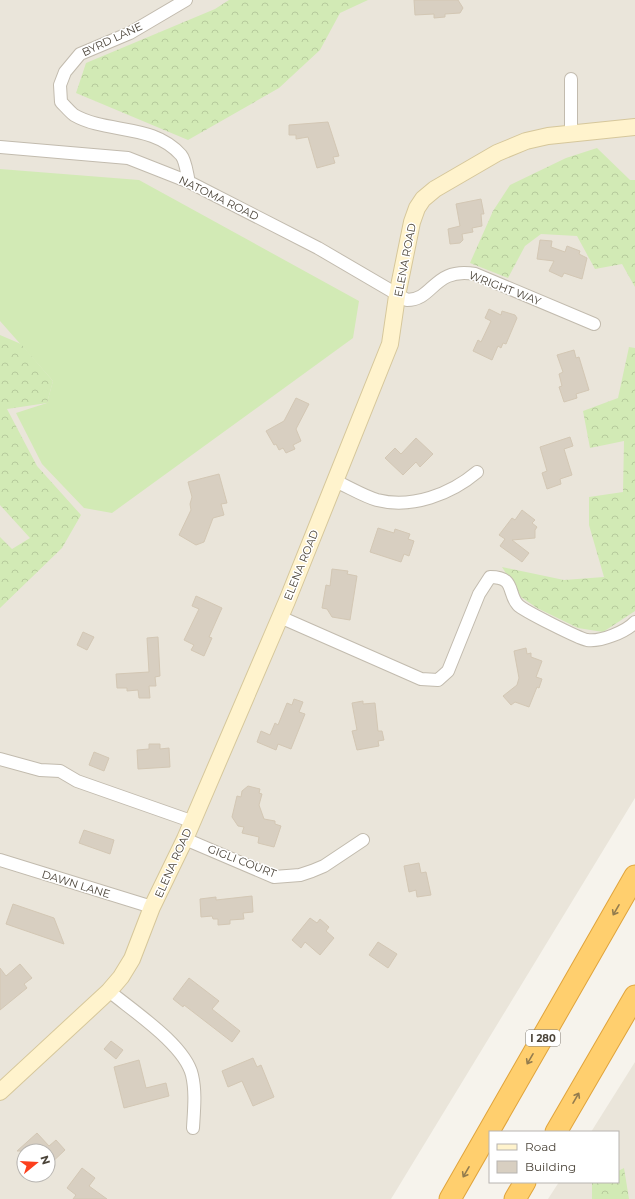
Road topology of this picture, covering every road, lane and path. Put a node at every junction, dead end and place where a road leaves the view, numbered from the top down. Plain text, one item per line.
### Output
1 (186, 0) edge
2 (571, 80) dead end
3 (635, 127) edge
4 (571, 135) junction
5 (0, 147) edge
6 (189, 182) junction
7 (397, 296) junction
8 (594, 324) dead end
9 (477, 472) dead end
10 (335, 481) junction
11 (280, 617) junction
12 (635, 622) edge
13 (0, 759) edge
14 (191, 821) junction
15 (185, 839) junction
16 (363, 840) dead end
17 (0, 860) edge
18 (635, 876) edge
19 (152, 907) junction
20 (109, 991) junction
21 (635, 996) edge
22 (0, 1092) edge
23 (193, 1128) dead end
24 (557, 1131) edge
25 (525, 1183) edge
26 (450, 1199) edge
27 (515, 1199) edge

1 - 6 street, BYRD LANE
2 - 4 street
3 - 4 street, ELENA ROAD
4 - 7 street, ELENA ROAD
5 - 6 street, NATOMA ROAD
6 - 7 street, NATOMA ROAD
7 - 8 street, WRIGHT WAY
7 - 10 street, ELENA ROAD
9 - 10 street
10 - 11 street, ELENA ROAD
11 - 12 street
11 - 14 street, ELENA ROAD
13 - 14 street
14 - 15 street, ELENA ROAD
15 - 16 street, GIGLI COURT
15 - 19 street, ELENA ROAD
17 - 19 street, DAWN LANE
18 -> 26 highway, I 280
19 - 20 street, ELENA ROAD
20 - 22 street, ELENA ROAD
20 - 23 street
24 -> 21 highway
25 - 27 highway

